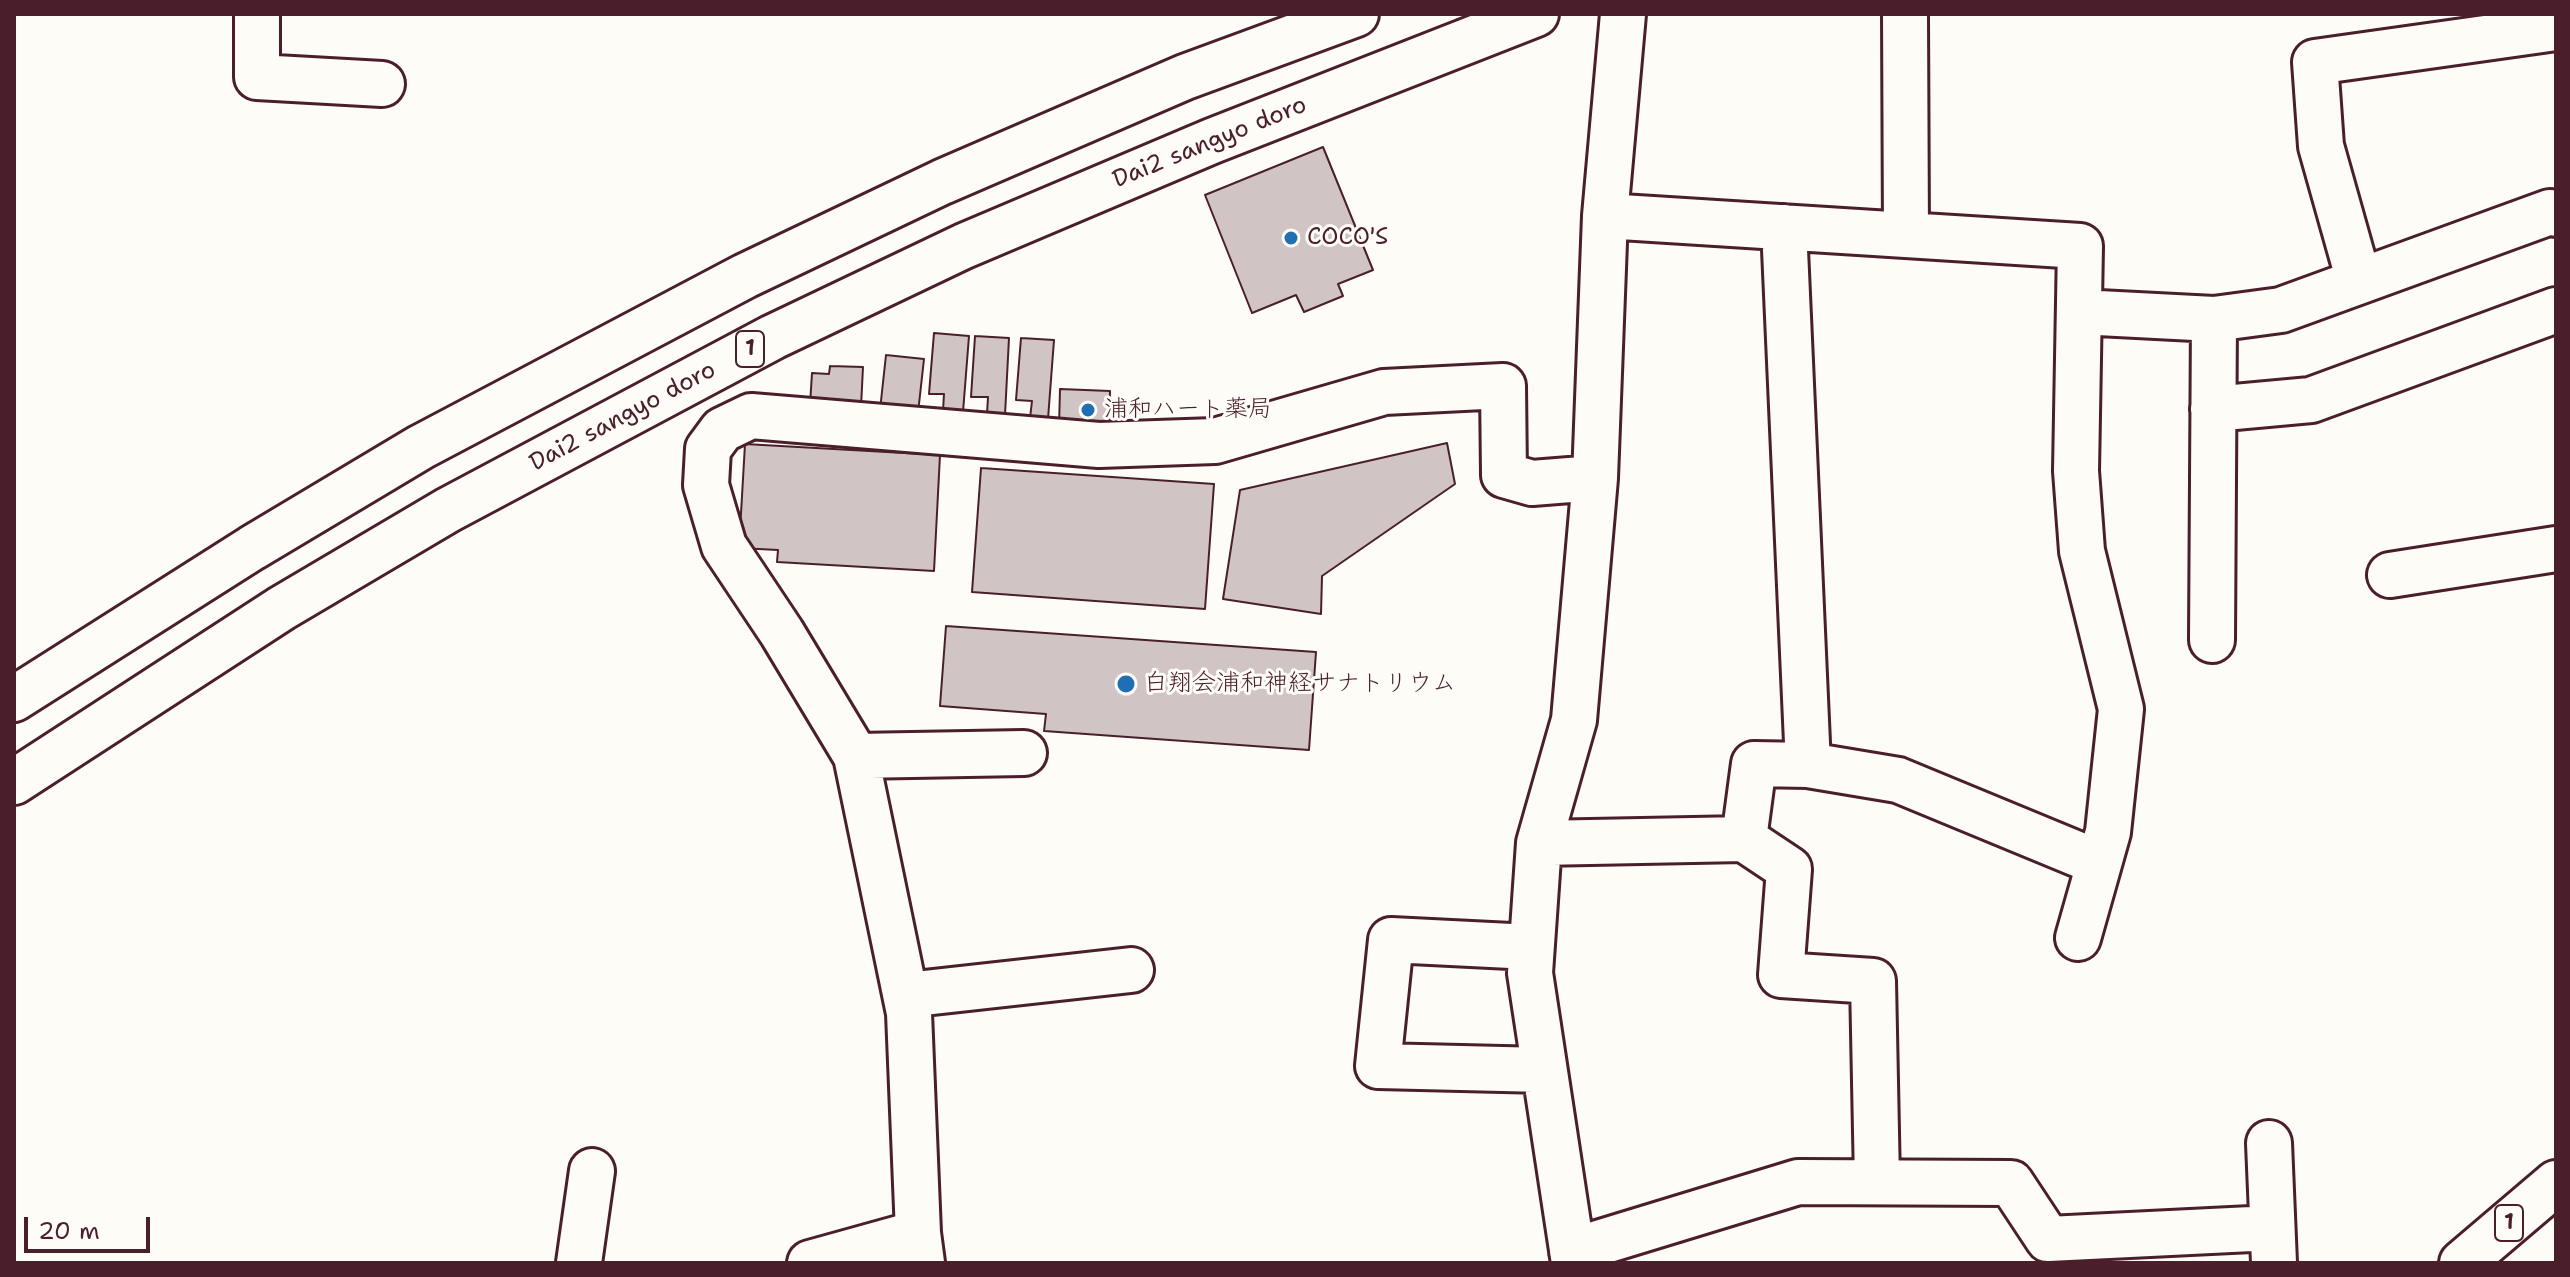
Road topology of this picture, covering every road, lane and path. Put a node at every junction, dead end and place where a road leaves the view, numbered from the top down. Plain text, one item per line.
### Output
1 (257, 14) edge
2 (1356, 14) edge
3 (1536, 14) edge
4 (1623, 14) edge
5 (1905, 14) edge
6 (2556, 28) edge
7 (382, 84) dead end
8 (2556, 214) edge
9 (1605, 216) junction
10 (1784, 227) junction
11 (1906, 235) junction
12 (2359, 281) junction
13 (2556, 310) edge
14 (2079, 312) junction
15 (2214, 319) junction
16 (2213, 409) junction
17 (1595, 478) junction
18 (2556, 549) edge
19 (2390, 575) dead end
20 (2212, 640) dead end
21 (14, 699) edge
22 (1024, 753) dead end
23 (856, 756) junction
24 (1808, 765) junction
25 (14, 782) edge
26 (1744, 839) junction
27 (1539, 843) junction
28 (2099, 863) junction
29 (2078, 938) dead end
30 (1531, 947) junction
31 (1131, 970) dead end
32 (906, 995) junction
33 (1544, 1070) junction
34 (2269, 1143) dead end
35 (592, 1171) dead end
36 (1877, 1182) junction
37 (2556, 1183) edge
38 (2273, 1245) edge
39 (920, 1248) edge
40 (1573, 1257) edge
41 (579, 1263) edge
42 (810, 1263) edge
43 (2462, 1263) edge

1 - 7 street
2 - 21 street
3 - 25 street, Dai2 sangyo doro / 1
4 - 9 street
5 - 11 street
6 - 12 street
8 - 12 street
9 - 10 street
9 - 17 street
10 - 11 street
10 - 24 street
11 - 14 street
12 - 15 street
13 - 16 street
14 - 15 street
14 - 28 street
15 - 16 street
16 - 20 street
17 - 23 street
17 - 27 street
18 - 19 street
22 - 23 street
23 - 32 street
24 - 26 street
24 - 28 street
26 - 27 street
26 - 36 street
27 - 30 street
28 - 29 street
30 - 33 street
30 - 33 street
31 - 32 street
32 - 39 street
33 - 40 street
34 - 38 street
35 - 41 street
36 - 38 street
36 - 40 street
37 - 43 street, 1
39 - 42 street

